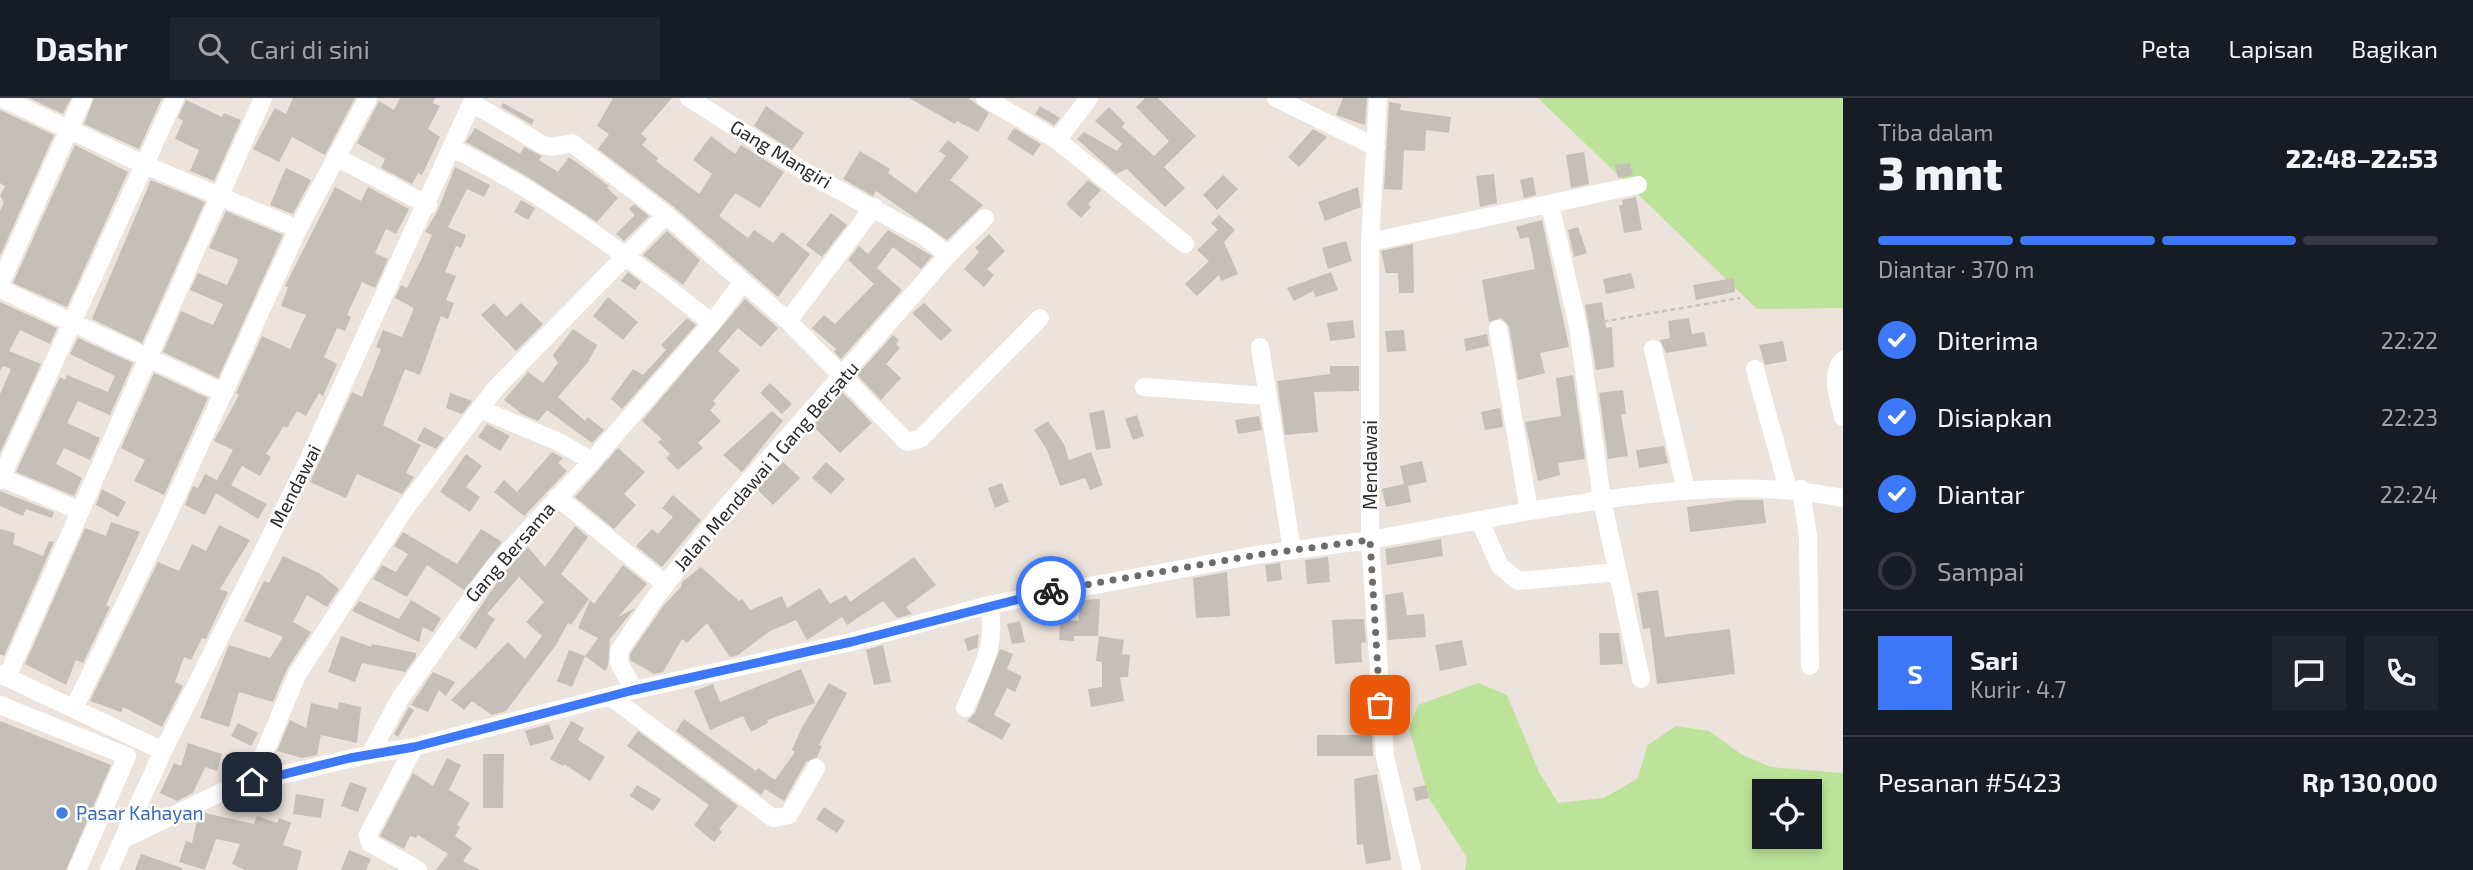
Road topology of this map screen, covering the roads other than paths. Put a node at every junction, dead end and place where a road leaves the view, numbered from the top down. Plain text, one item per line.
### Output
1 (5, 98) edge
2 (83, 98) edge
3 (175, 98) edge
4 (263, 98) edge
5 (368, 98) edge
6 (689, 98) edge
7 (985, 98) edge
8 (1089, 98) edge
9 (1276, 98) edge
10 (1378, 98) edge
11 (473, 101) edge
12 (0, 107) edge
13 (69, 129) junction
14 (1057, 140) junction
15 (1376, 147) junction
16 (454, 149) junction
17 (336, 157) junction
18 (143, 164) junction
19 (1638, 185) dead end
20 (221, 195) junction
21 (428, 205) junction
22 (1550, 205) junction
23 (874, 207) junction
24 (666, 215) junction
25 (985, 218) dead end
26 (298, 229) junction
27 (1370, 242) junction
28 (1185, 244) dead end
29 (948, 255) junction
30 (628, 257) junction
31 (743, 282) junction
32 (0, 284) edge
33 (0, 289) edge
34 (1040, 318) dead end
35 (788, 321) junction
36 (74, 323) junction
37 (712, 324) junction
38 (1498, 329) dead end
39 (1259, 347) dead end
40 (1653, 348) dead end
41 (148, 357) junction
42 (1843, 360) edge
43 (1755, 369) dead end
44 (844, 375) junction
45 (1144, 387) dead end
46 (224, 393) junction
47 (1266, 396) junction
48 (480, 409) junction
49 (1843, 417) edge
50 (592, 461) junction
51 (0, 479) edge
52 (1795, 489) junction
53 (1686, 490) junction
54 (557, 497) junction
55 (1843, 498) edge
56 (1602, 500) junction
57 (80, 511) junction
58 (1529, 511) junction
59 (1479, 520) junction
60 (1370, 540) junction
61 (1292, 550) junction
62 (1618, 572) junction
63 (665, 584) junction
64 (989, 605) junction
65 (1810, 666) dead end
66 (4, 675) edge
67 (1641, 679) dead end
68 (634, 690) junction
69 (611, 697) junction
70 (0, 705) edge
71 (74, 708) junction
72 (965, 708) dead end
73 (414, 747) junction
74 (163, 751) junction
75 (370, 754) junction
76 (816, 768) dead end
77 (252, 782) junction
78 (124, 839) junction
79 (77, 870) edge
80 (109, 870) edge
81 (418, 870) edge
82 (1412, 870) edge

1 - 12 street
1 - 13 street
2 - 13 street
3 - 18 street
4 - 20 street
5 - 17 street
6 - 23 street, Gang Mangiri
7 - 14 street
8 - 14 street
9 - 15 street
10 - 15 street, Mendawai
11 - 16 street, Mendawai
11 - 24 street
13 - 18 street
13 - 32 street
14 - 28 street
15 - 27 street, Mendawai
16 - 21 street, Mendawai
16 - 30 street
17 - 21 street
17 - 26 street
18 - 20 street
18 - 36 street
19 - 22 street
20 - 26 street
20 - 41 street
21 - 74 street, Mendawai
22 - 27 street
22 - 56 street
23 - 29 street, Gang Mangiri
23 - 35 street
24 - 30 street
24 - 31 street
25 - 29 street, Jalan Mendawai 1 Gang Bersatu
26 - 46 street
27 - 60 street, Mendawai
29 - 44 street, Jalan Mendawai 1 Gang Bersatu
30 - 37 street
30 - 48 street
31 - 35 street
31 - 37 street, Gang Bersama
33 - 36 street
34 - 44 street
35 - 44 street
36 - 41 street
36 - 51 street
37 - 50 street, Gang Bersama
38 - 58 street
39 - 47 street
40 - 53 street
41 - 46 street
41 - 57 street
42 - 49 street
43 - 52 street
44 - 63 street, Jalan Mendawai 1 Gang Bersatu
45 - 47 street
46 - 71 street
47 - 61 street
48 - 50 street
48 - 77 street
50 - 54 street, Gang Bersama
51 - 57 street
52 - 53 street
52 - 55 street
52 - 65 street
53 - 56 street
54 - 63 street
54 - 75 street, Gang Bersama
56 - 58 street
56 - 62 street
57 - 66 street
58 - 59 street
59 - 60 street
59 - 62 street
60 - 61 street
60 - 82 street, Mendawai
61 - 64 street
62 - 67 street
63 - 68 street, Jalan Mendawai 1 Gang Bersatu
64 - 68 street
64 - 72 street
66 - 71 street
68 - 69 street
69 - 73 street
69 - 76 street
70 - 79 street
71 - 74 street
73 - 75 street
73 - 81 street
74 - 78 street, Mendawai
75 - 77 street
77 - 78 street
78 - 80 street, Mendawai

